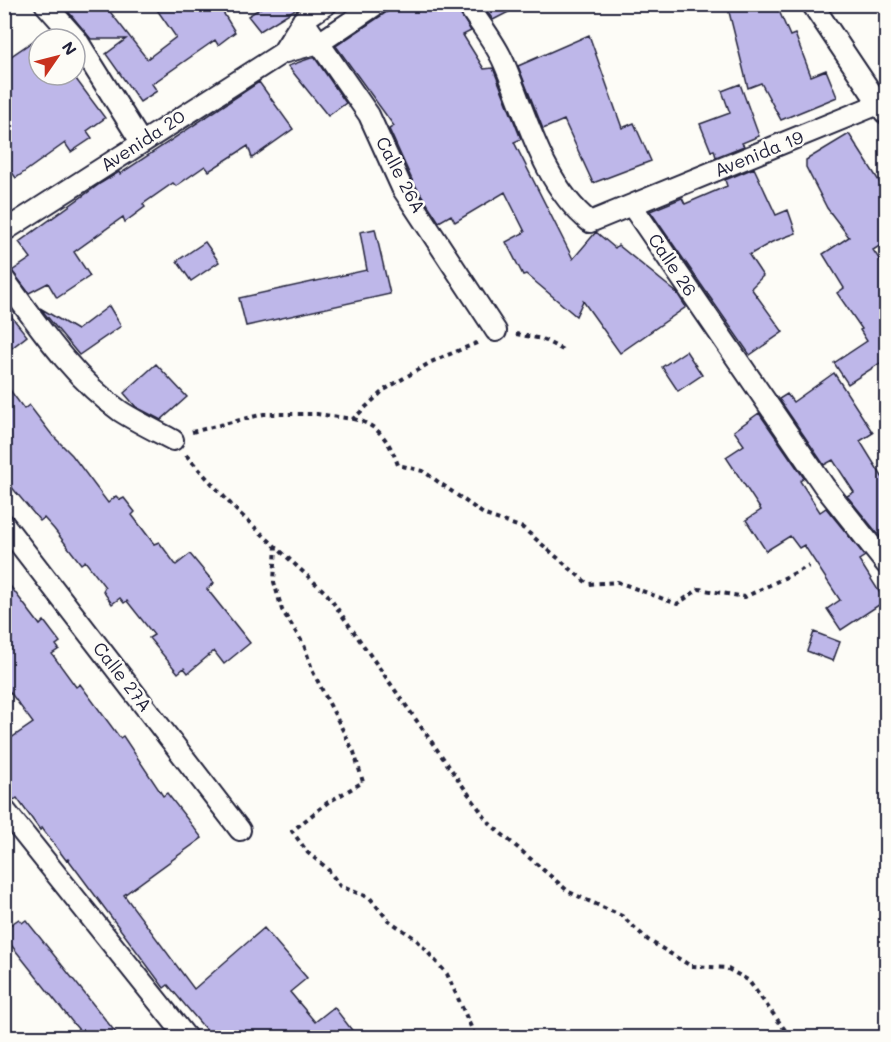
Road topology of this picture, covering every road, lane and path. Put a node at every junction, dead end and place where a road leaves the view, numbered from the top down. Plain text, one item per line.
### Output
1 (45, 4) edge
2 (327, 4) edge
3 (377, 4) edge
4 (467, 4) edge
5 (812, 4) edge
6 (303, 20) junction
7 (319, 43) junction
8 (282, 53) junction
9 (884, 107) edge
10 (141, 142) junction
11 (632, 206) junction
12 (4, 231) edge
13 (4, 279) edge
14 (496, 331) junction
15 (563, 350) dead end
16 (352, 419) junction
17 (173, 440) junction
18 (4, 524) edge
19 (276, 544) junction
20 (886, 564) edge
21 (809, 566) dead end
22 (4, 809) edge
23 (240, 830) dead end
24 (187, 1038) edge
25 (477, 1038) edge
26 (791, 1038) edge

1 - 10 street
2 - 6 street, Avenida 20
3 - 7 street, Avenida 20
4 - 11 street
5 - 9 street
6 - 7 street, Calle 26A
6 - 8 street, Avenida 20
7 - 8 street, Avenida 20
7 - 14 street, Calle 26A
8 - 10 street, Avenida 20
9 - 11 street, Avenida 19
10 - 12 street, Avenida 20
11 - 20 street, Calle 26
13 - 17 street
14 - 15 path
14 - 16 path
16 - 17 path
16 - 21 path
17 - 19 path
18 - 23 street, Calle 27A
19 - 25 path
19 - 26 path
22 - 24 street

